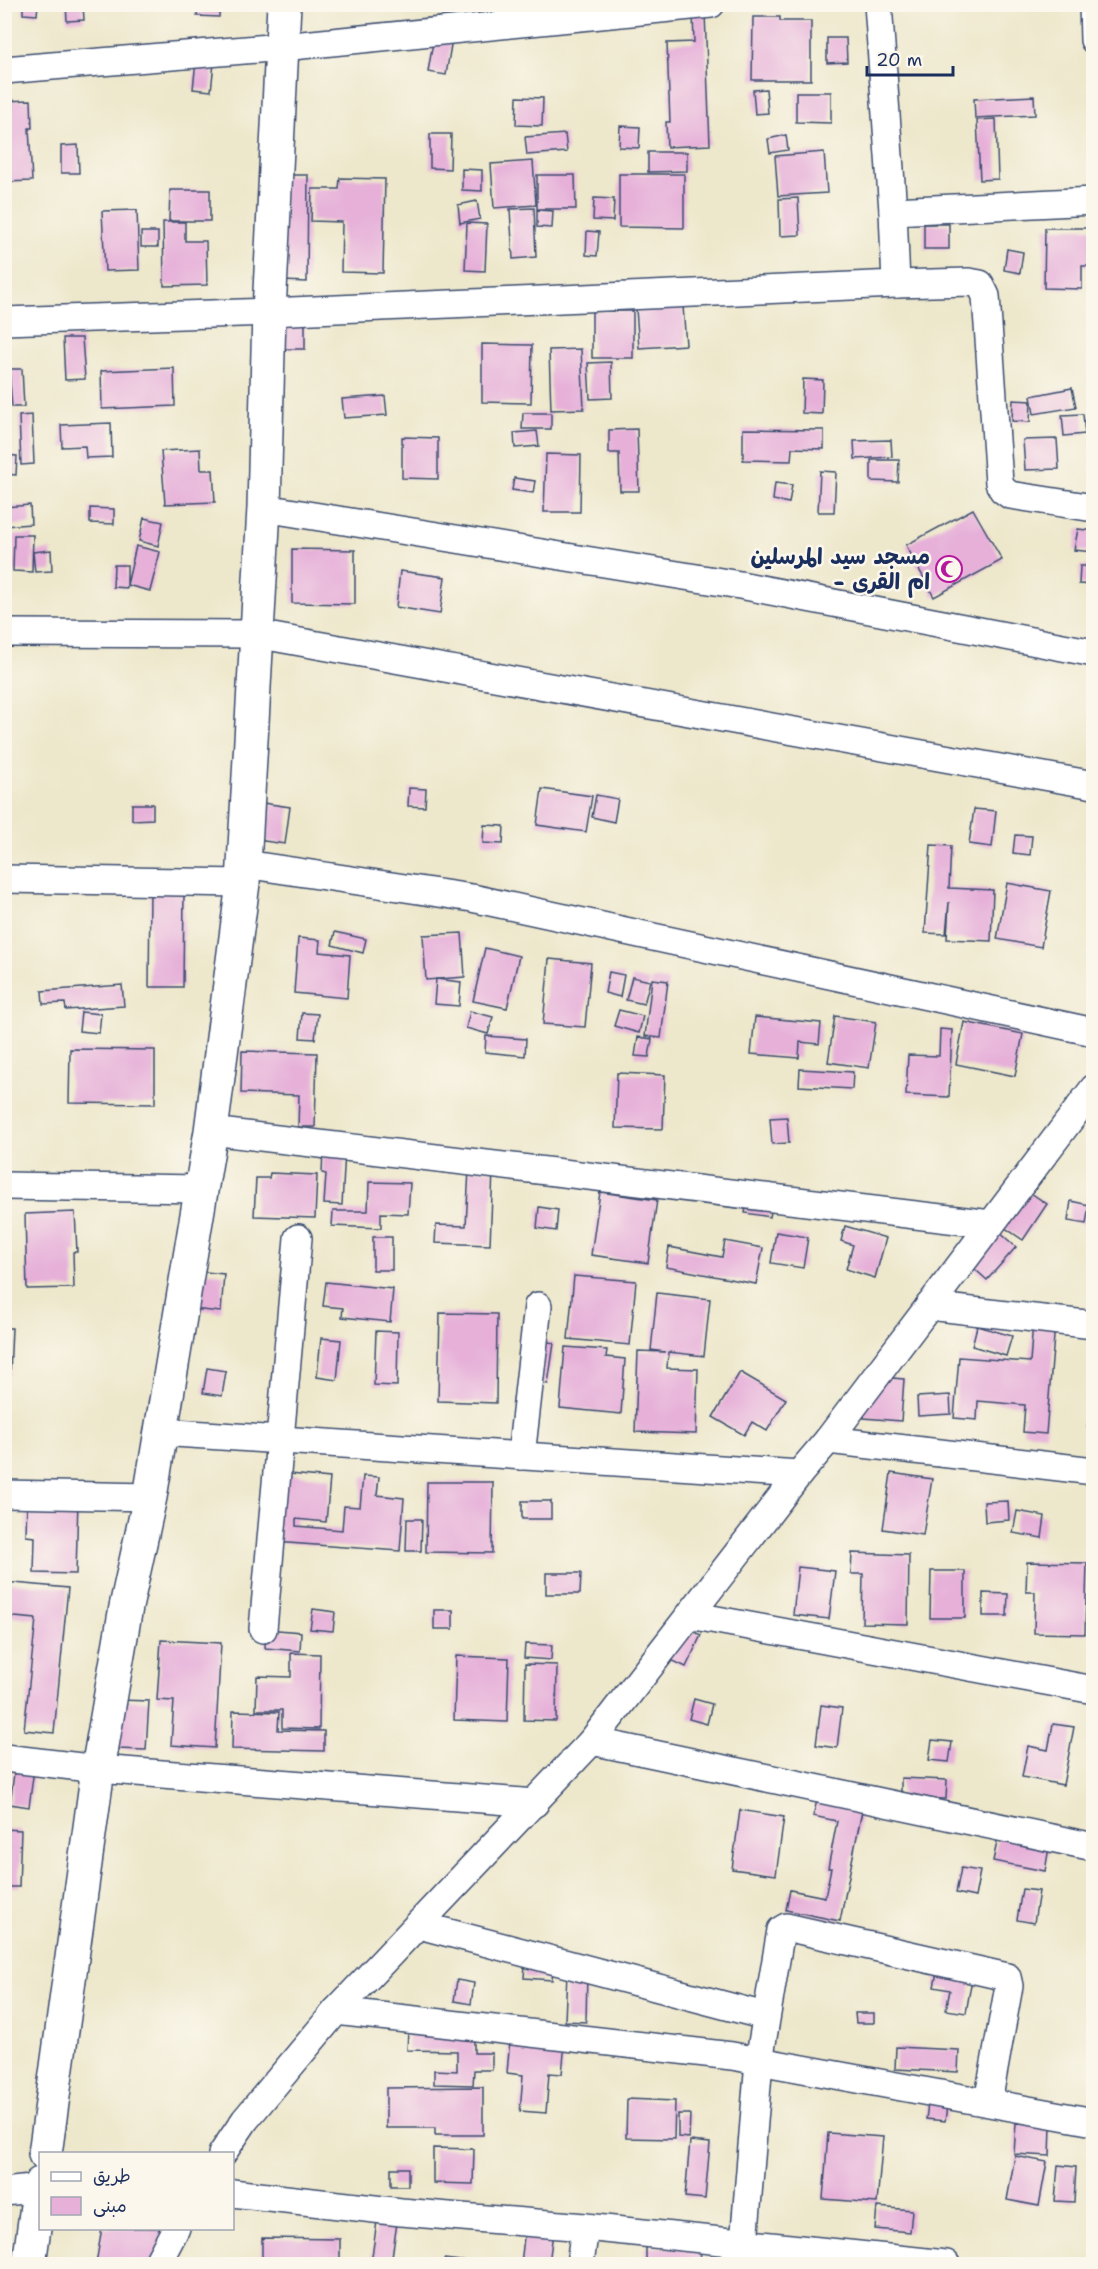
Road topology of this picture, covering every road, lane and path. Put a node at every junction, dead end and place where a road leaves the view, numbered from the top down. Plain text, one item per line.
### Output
1 (284, 4) edge
2 (711, 4) edge
3 (878, 4) edge
4 (1093, 4) edge
5 (1094, 40) edge
6 (282, 47) junction
7 (4, 70) edge
8 (1094, 201) edge
9 (893, 211) junction
10 (896, 284) junction
11 (269, 312) junction
12 (4, 321) edge
13 (264, 508) junction
14 (1094, 508) edge
15 (4, 633) edge
16 (256, 634) junction
17 (1094, 653) edge
18 (1094, 785) edge
19 (243, 874) junction
20 (4, 879) edge
21 (1094, 1032) edge
22 (1094, 1088) edge
23 (211, 1131) junction
24 (4, 1186) edge
25 (201, 1189) junction
26 (991, 1224) junction
27 (298, 1238) dead end
28 (538, 1306) dead end
29 (929, 1306) junction
30 (1094, 1325) edge
31 (159, 1432) junction
32 (279, 1440) junction
33 (828, 1440) junction
34 (521, 1456) junction
35 (1094, 1471) edge
36 (799, 1474) junction
37 (4, 1494) edge
38 (150, 1497) junction
39 (690, 1615) junction
40 (263, 1629) dead end
41 (1094, 1690) edge
42 (592, 1741) junction
43 (4, 1758) edge
44 (98, 1769) junction
45 (535, 1803) junction
46 (1094, 1846) edge
47 (419, 1925) junction
48 (336, 2011) junction
49 (765, 2016) junction
50 (759, 2061) junction
51 (988, 2102) junction
52 (1094, 2122) edge
53 (45, 2152) edge
54 (223, 2152) edge
55 (39, 2188) edge
56 (4, 2192) edge
57 (234, 2193) edge
58 (39, 2195) edge
59 (585, 2227) junction
60 (175, 2230) edge
61 (744, 2243) junction
62 (29, 2265) edge
63 (157, 2265) edge
64 (580, 2265) edge
65 (945, 2265) edge

1 - 6 street
2 - 6 street
3 - 9 street
4 - 5 street
6 - 7 street
6 - 11 street
8 - 9 street
9 - 10 street
10 - 11 street
10 - 14 street
11 - 12 street
11 - 13 street
13 - 16 street
13 - 17 street
15 - 16 street
16 - 18 street
16 - 19 street
19 - 20 street
19 - 21 street
19 - 23 street
22 - 26 street
23 - 25 street
23 - 26 street
24 - 25 street
25 - 31 street
26 - 29 street
27 - 32 street
28 - 34 street
29 - 30 street
29 - 33 street
31 - 32 street
31 - 38 street
32 - 34 street
32 - 40 street
33 - 35 street
33 - 36 street
34 - 36 street
36 - 39 street
37 - 38 street
38 - 44 street
39 - 41 street
39 - 42 street
42 - 45 street
42 - 46 street
43 - 44 street
44 - 45 street
44 - 53 street
45 - 47 street
47 - 48 street
47 - 49 street
48 - 50 street
48 - 54 street
49 - 50 street
49 - 51 street
50 - 51 street
50 - 61 street
51 - 52 street
55 - 56 street
57 - 59 street
58 - 62 street
59 - 61 street
59 - 64 street
60 - 63 street
61 - 65 street

